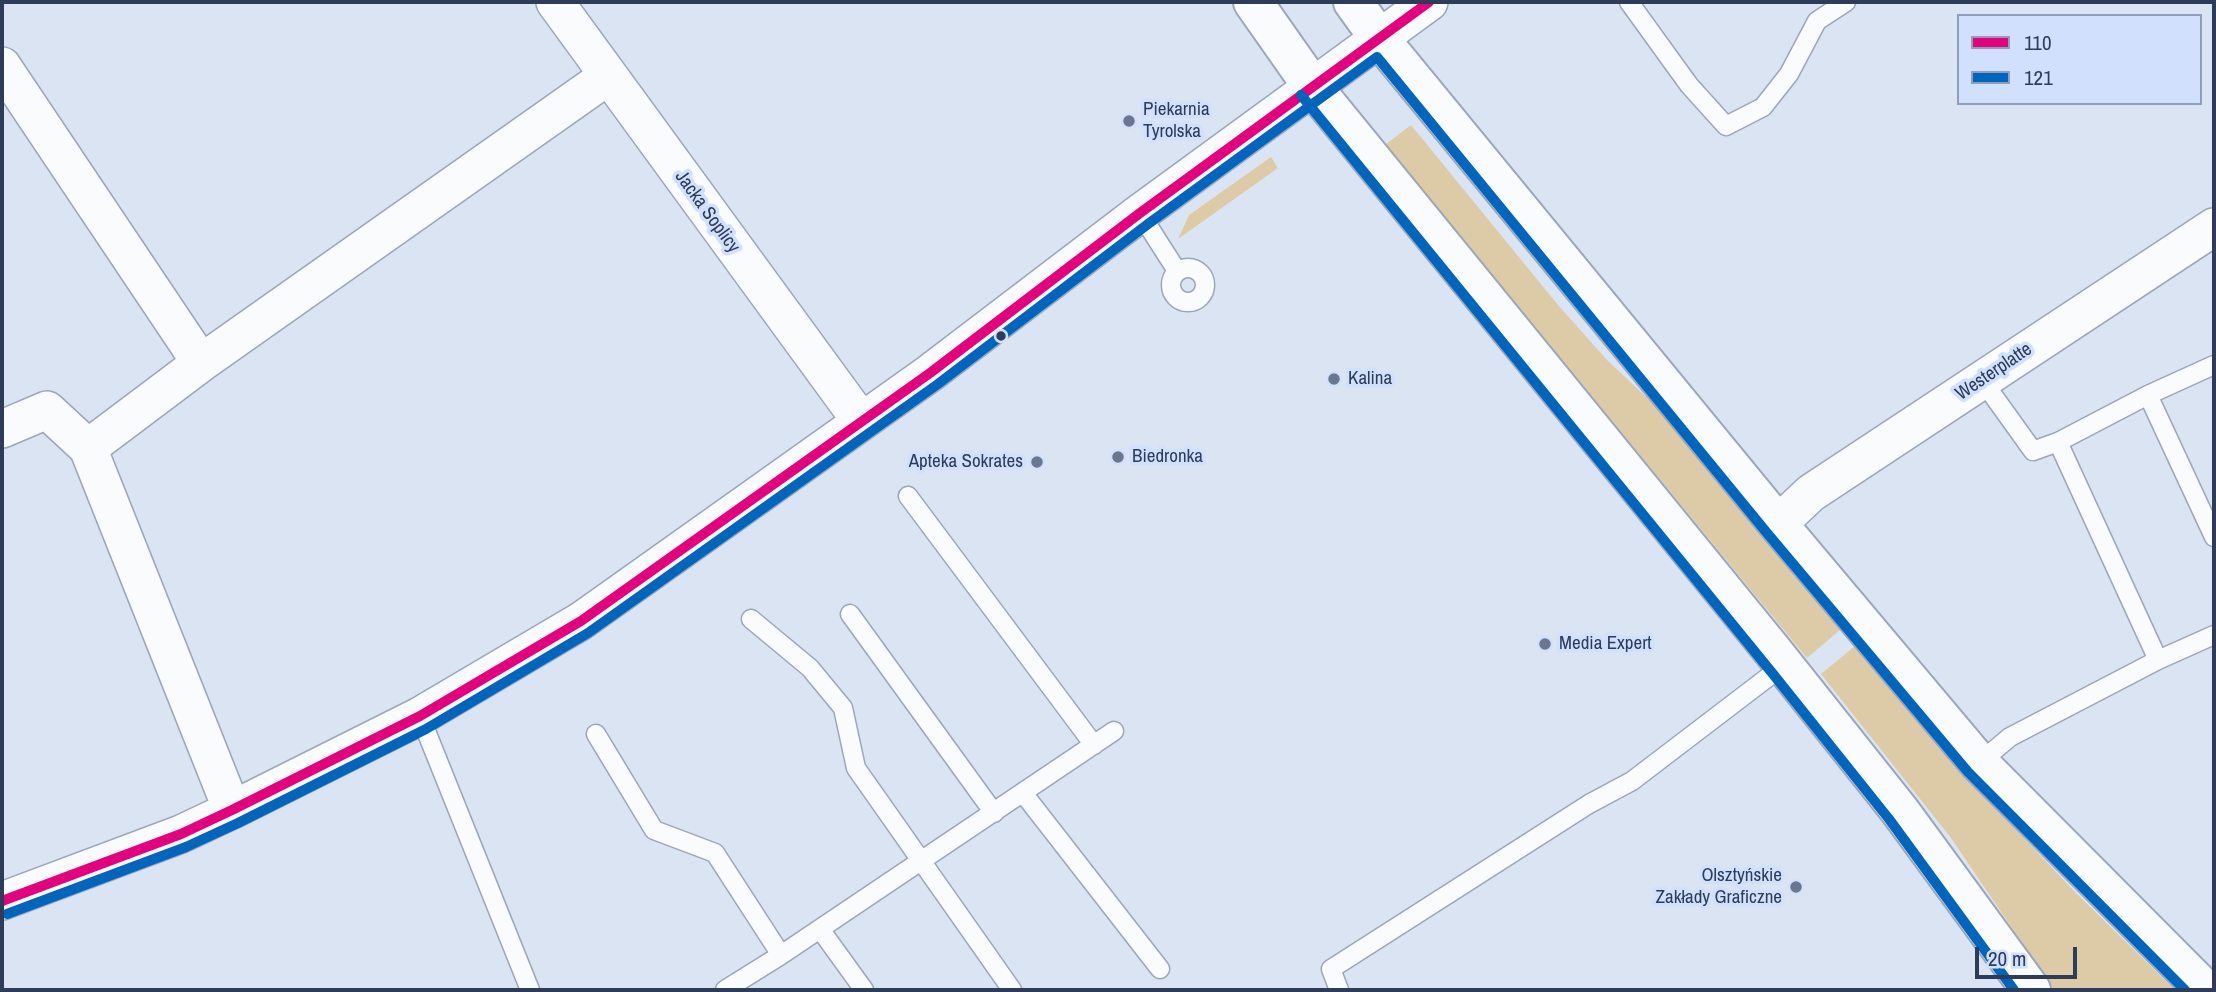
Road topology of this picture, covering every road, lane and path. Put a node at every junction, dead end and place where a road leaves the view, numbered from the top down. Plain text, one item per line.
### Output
1 (555, 2) edge
2 (1253, 2) edge
3 (1353, 2) edge
4 (1429, 2) edge
5 (1629, 2) edge
6 (1846, 2) edge
7 (1379, 38) junction
8 (2, 66) edge
9 (608, 76) junction
10 (1312, 86) junction
11 (1140, 213) junction
12 (2214, 227) edge
13 (1177, 271) dead end
14 (201, 363) junction
15 (2214, 365) edge
16 (1982, 380) junction
17 (2148, 395) junction
18 (861, 421) junction
19 (2, 429) edge
20 (2058, 442) junction
21 (88, 448) junction
22 (908, 496) dead end
23 (1778, 524) junction
24 (2214, 537) edge
25 (850, 614) dead end
26 (751, 620) dead end
27 (2214, 635) edge
28 (2158, 660) junction
29 (1784, 665) junction
30 (420, 716) junction
31 (1114, 732) dead end
32 (596, 734) dead end
33 (1094, 745) junction
34 (1979, 762) junction
35 (1023, 793) junction
36 (232, 810) junction
37 (994, 813) junction
38 (920, 862) junction
39 (2, 901) edge
40 (820, 929) junction
41 (781, 955) junction
42 (1160, 969) dead end
43 (530, 990) edge
44 (725, 990) edge
45 (864, 990) edge
46 (1012, 990) edge
47 (1339, 990) edge
48 (2031, 990) edge
49 (2205, 990) edge

1 - 9 street, Jacka Soplicy
2 - 10 street
3 - 7 street
4 - 7 street
5 - 6 lane
7 - 10 street
7 - 23 street
8 - 14 street
9 - 14 street
9 - 18 street, Jacka Soplicy
10 - 11 street
10 - 29 street
11 - 13 lane
11 - 18 street
12 - 16 street, Westerplatte
14 - 21 street
15 - 17 lane
16 - 20 lane
16 - 23 street, Westerplatte
17 - 20 lane
17 - 24 lane
18 - 30 street
19 - 21 street
20 - 28 lane
21 - 36 street
22 - 33 lane
23 - 34 street
25 - 37 lane
26 - 38 lane
27 - 28 lane
28 - 34 lane
29 - 47 lane
29 - 48 street
30 - 36 street
30 - 43 lane
31 - 33 lane
32 - 41 lane
33 - 35 lane
34 - 49 street
35 - 37 lane
35 - 42 lane
36 - 39 street
37 - 38 lane
38 - 40 lane
38 - 46 lane
40 - 41 lane
40 - 45 lane
41 - 44 lane

